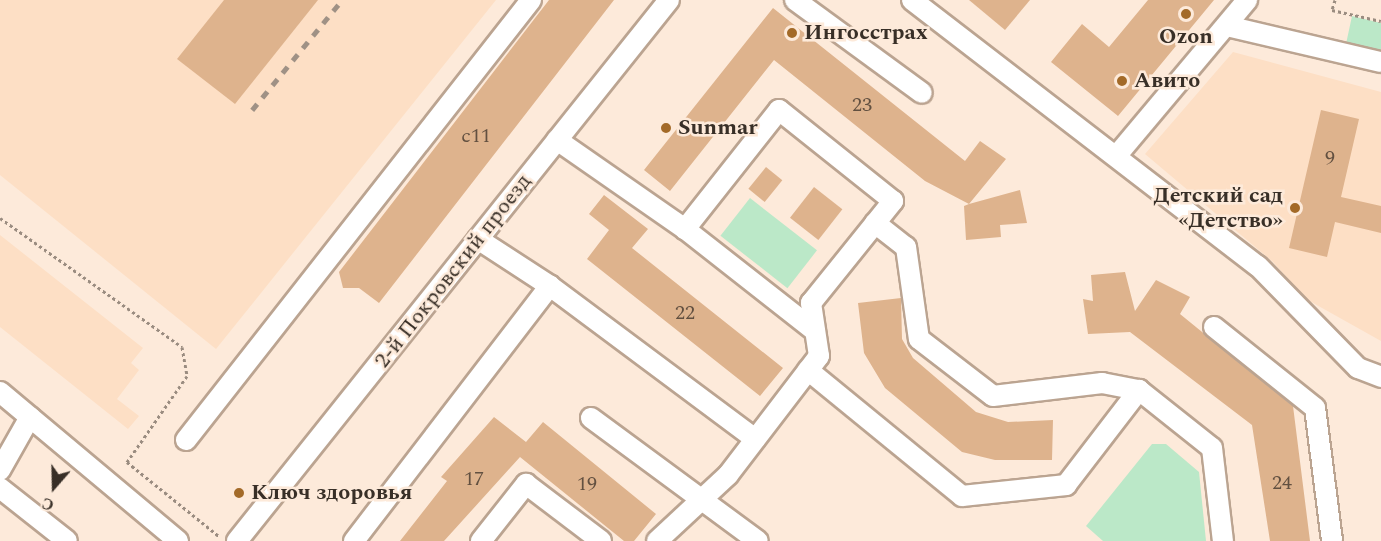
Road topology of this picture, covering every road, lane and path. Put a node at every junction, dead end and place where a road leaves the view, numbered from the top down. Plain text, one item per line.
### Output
1 (531, 0) edge
2 (669, 0) edge
3 (795, 0) edge
4 (912, 0) edge
5 (1247, 0) edge
6 (1335, 0) edge
7 (1381, 21) edge
8 (1227, 26) junction
9 (1381, 62) edge
10 (922, 93) dead end
11 (557, 140) junction
12 (1118, 154) junction
13 (0, 218) edge
14 (875, 224) junction
15 (685, 229) junction
16 (478, 239) junction
17 (550, 286) junction
18 (1214, 327) dead end
19 (815, 331) junction
20 (808, 370) junction
21 (1381, 377) edge
22 (1139, 390) junction
23 (0, 392) edge
24 (30, 417) junction
25 (591, 418) dead end
26 (755, 438) junction
27 (186, 440) dead end
28 (0, 470) edge
29 (0, 488) edge
30 (699, 497) junction
31 (231, 538) edge
32 (67, 541) edge
33 (178, 541) edge
34 (354, 541) edge
35 (481, 541) edge
36 (601, 541) edge
37 (657, 541) edge
38 (758, 541) edge
39 (1223, 541) edge
40 (1332, 541) edge

1 - 27 street
2 - 11 street, 2-й Покровский проезд
3 - 10 street
4 - 12 street
5 - 8 street
6 - 7 path
8 - 9 street
8 - 12 street
11 - 15 street
11 - 16 street, 2-й Покровский проезд
12 - 21 street
13 - 31 path
14 - 15 street
14 - 19 street
14 - 22 street
15 - 19 street
16 - 17 street
16 - 31 street, 2-й Покровский проезд
17 - 26 street
17 - 34 street
18 - 40 street
19 - 20 street
20 - 22 street
20 - 26 street
22 - 39 street
23 - 24 street
24 - 28 street
24 - 33 street
25 - 30 street
26 - 30 street
29 - 32 street
30 - 37 street
30 - 38 street
35 - 36 street

